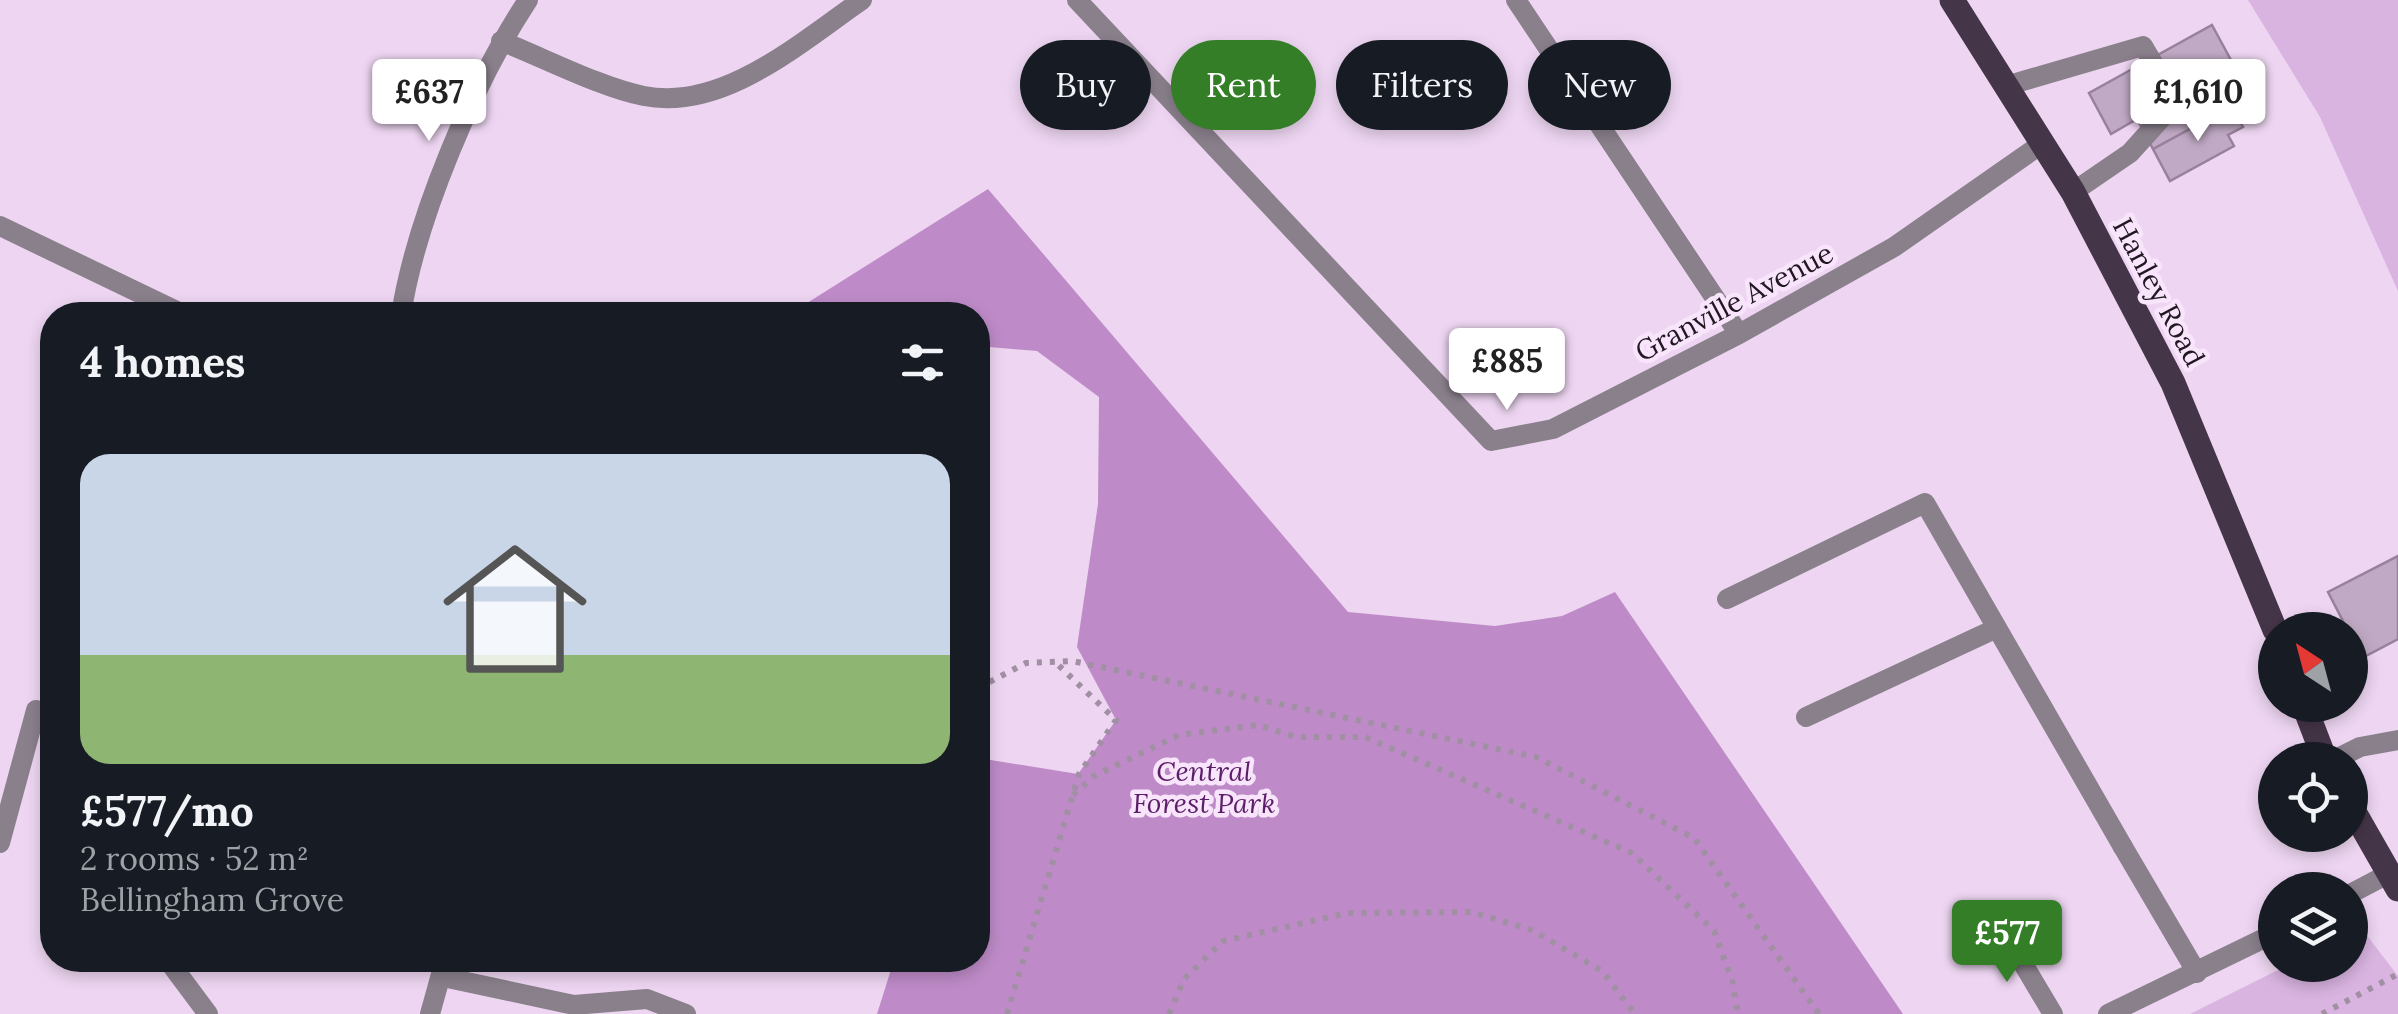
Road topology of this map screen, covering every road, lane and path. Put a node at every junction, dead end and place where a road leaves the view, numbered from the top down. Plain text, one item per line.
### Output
1 (528, 0) edge
2 (862, 0) edge
3 (1077, 0) edge
4 (1516, 0) edge
5 (1952, 0) edge
6 (501, 41) junction
7 (2009, 85) junction
8 (2043, 143) junction
9 (2073, 192) junction
10 (0, 226) edge
11 (158, 302) edge
12 (402, 302) edge
13 (1739, 334) junction
14 (1726, 599) dead end
15 (2268, 612) edge
16 (1996, 628) junction
17 (1054, 662) junction
18 (990, 682) edge
19 (36, 710) dead end
20 (1806, 717) dead end
21 (2398, 740) edge
22 (2368, 746) edge
23 (1073, 795) junction
24 (2368, 837) edge
25 (0, 843) edge
26 (2393, 882) edge
27 (2368, 889) edge
28 (2003, 930) dead end
29 (2258, 942) edge
30 (177, 972) edge
31 (443, 972) edge
32 (455, 972) edge
33 (2197, 974) junction
34 (2398, 974) edge
35 (208, 1014) edge
36 (430, 1014) edge
37 (686, 1014) edge
38 (1008, 1014) edge
39 (1169, 1014) edge
40 (1635, 1014) edge
41 (1738, 1014) edge
42 (1819, 1014) edge
43 (2053, 1014) edge
44 (2108, 1014) edge
45 (2322, 1014) edge

1 - 6 street
2 - 6 street
3 - 13 street, Granville Avenue
4 - 13 street
5 - 7 main road, Hanley Road
6 - 12 street
7 - 8 main road, Hanley Road
7 - 9 street
8 - 9 main road, Hanley Road
8 - 13 street, Granville Avenue
9 - 15 main road, Hanley Road
10 - 11 street
14 - 16 street
16 - 20 street
16 - 33 street
17 - 18 path
17 - 23 path
17 - 42 path
19 - 25 street
21 - 22 street
23 - 38 path
23 - 41 path
24 - 26 main road
26 - 27 street
28 - 43 street
29 - 33 street
30 - 35 street
31 - 36 street
32 - 37 street
33 - 44 street
34 - 45 path
39 - 40 path

